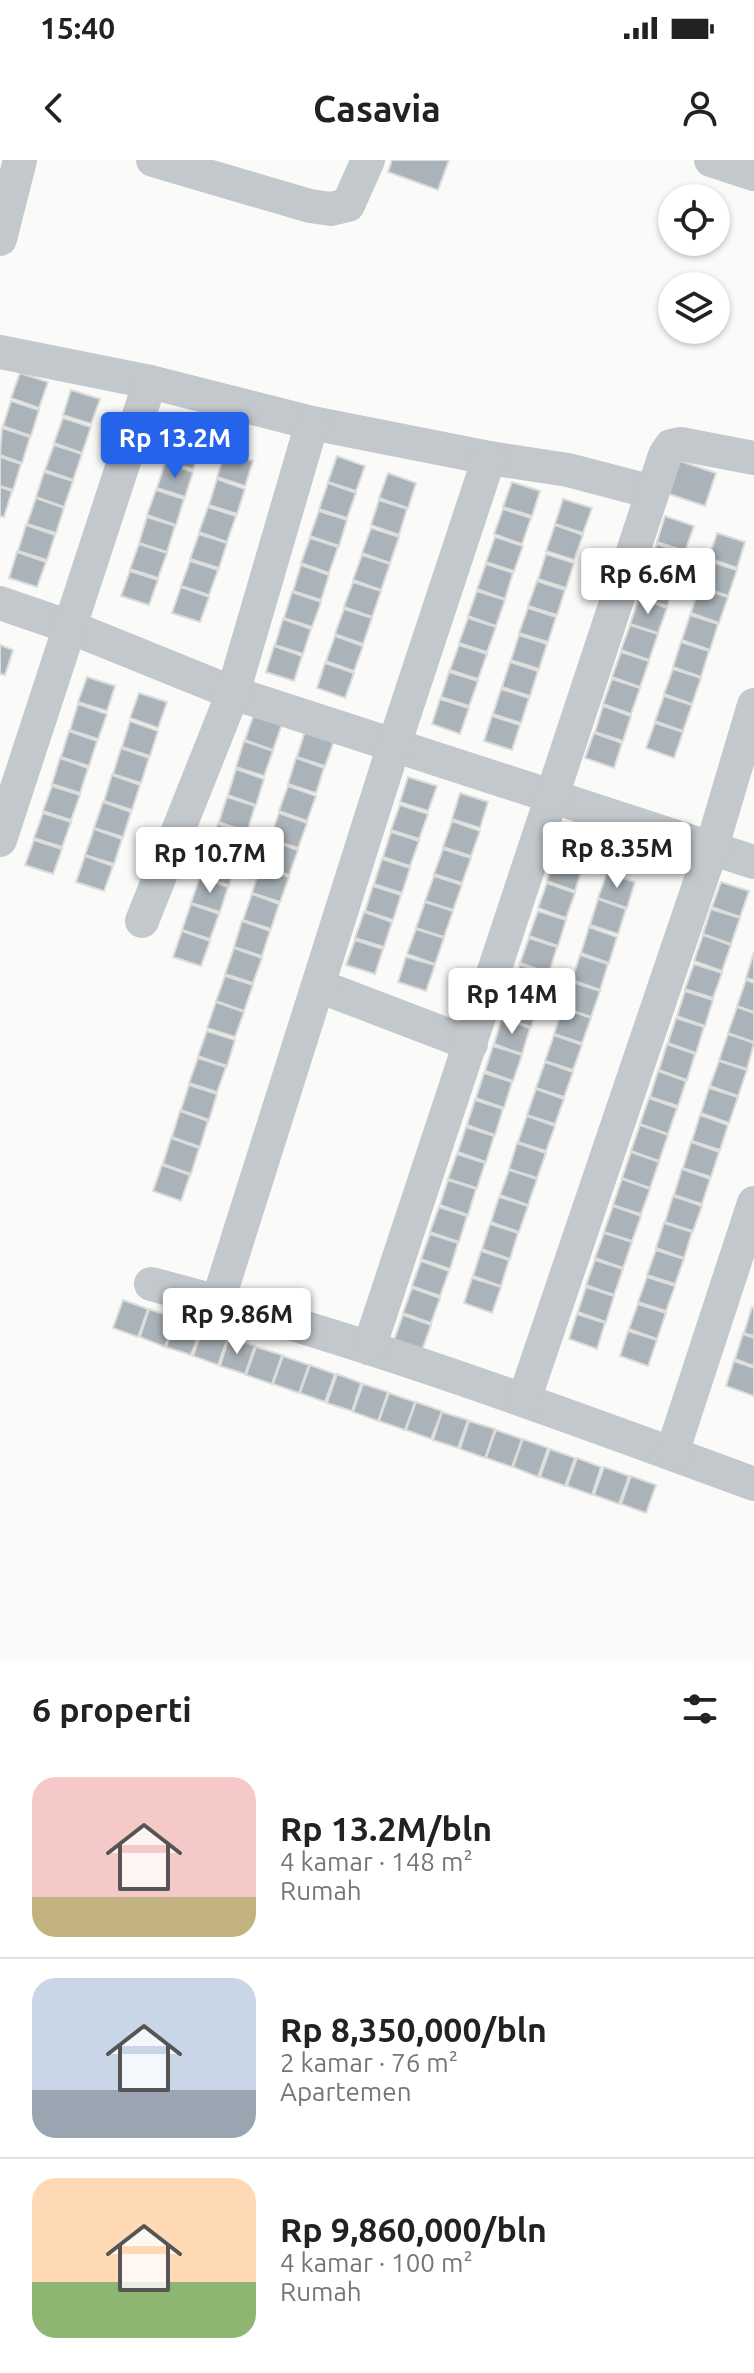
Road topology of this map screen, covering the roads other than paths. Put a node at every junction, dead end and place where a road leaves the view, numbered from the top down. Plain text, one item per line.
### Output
1 (20, 160) edge
2 (153, 160) edge
3 (368, 160) edge
4 (711, 160) edge
5 (754, 174) edge
6 (0, 239) edge
7 (0, 352) edge
8 (150, 382) junction
9 (312, 423) junction
10 (489, 458) junction
11 (754, 458) edge
12 (652, 492) junction
13 (0, 603) edge
14 (70, 627) junction
15 (233, 693) junction
16 (754, 705) edge
17 (394, 745) junction
18 (551, 797) junction
19 (0, 840) edge
20 (711, 850) junction
21 (754, 862) edge
22 (142, 921) dead end
23 (319, 986) junction
24 (471, 1044) junction
25 (754, 1203) edge
26 (151, 1284) dead end
27 (218, 1301) junction
28 (369, 1348) junction
29 (524, 1400) junction
30 (672, 1453) junction
31 (754, 1484) edge

1 - 6 street
2 - 3 street
4 - 5 street
7 - 8 street
8 - 9 street
8 - 14 street
9 - 10 street
9 - 15 street
10 - 12 street
10 - 17 street
11 - 12 street
12 - 18 street
13 - 14 street
14 - 15 street
14 - 19 street
15 - 17 street
15 - 22 street
16 - 20 street
17 - 18 street
17 - 23 street
18 - 20 street
18 - 24 street
20 - 21 street
20 - 29 street
23 - 24 street
23 - 27 street
24 - 28 street
25 - 30 street
26 - 27 street
27 - 28 street
28 - 29 street
29 - 30 street
30 - 31 street

